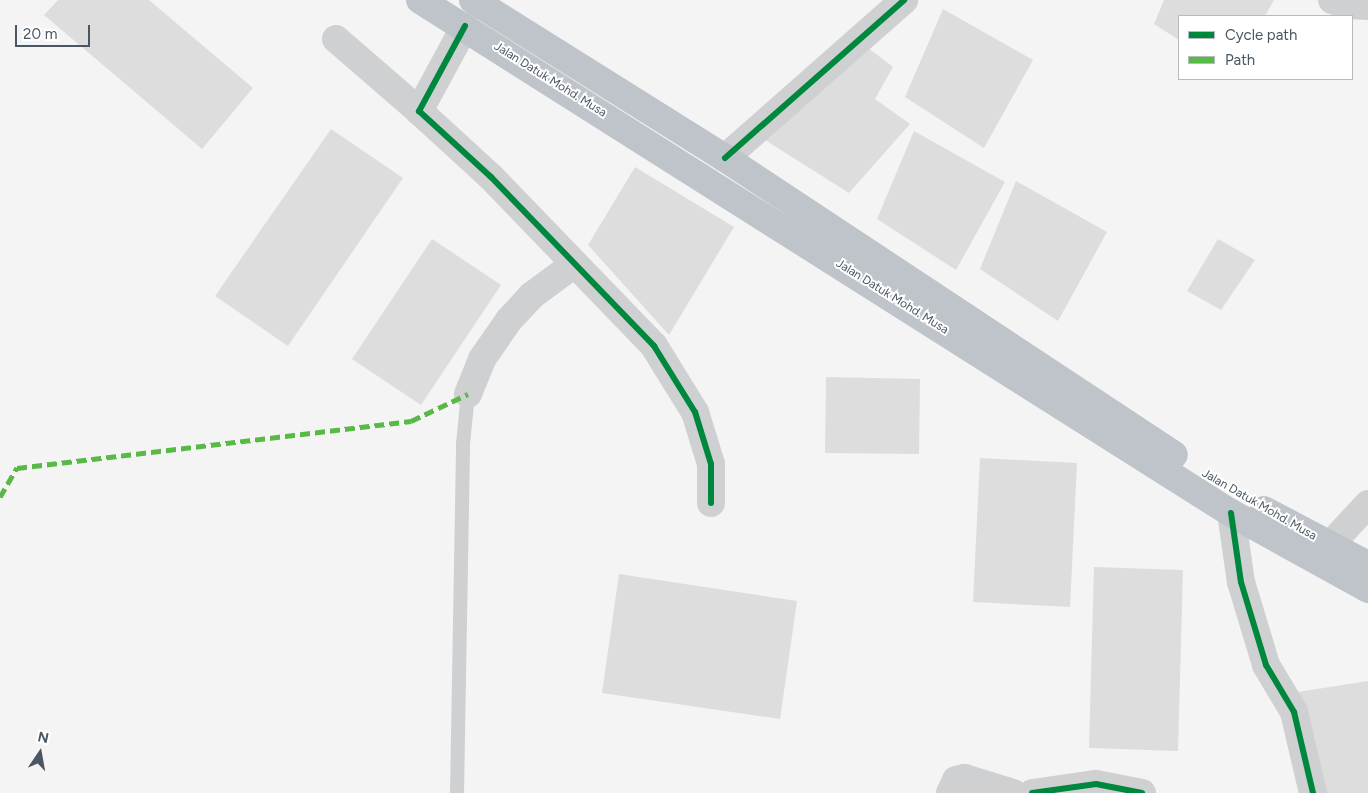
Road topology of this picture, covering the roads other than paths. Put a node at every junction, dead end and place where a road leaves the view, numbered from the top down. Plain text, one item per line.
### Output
1 (420, 0) edge
2 (473, 0) edge
3 (904, 0) edge
4 (1332, 0) edge
5 (1368, 6) edge
6 (465, 26) junction
7 (336, 39) dead end
8 (420, 111) junction
9 (725, 158) junction
10 (573, 265) junction
11 (468, 394) joint
12 (711, 503) dead end
13 (1368, 504) edge
14 (1231, 512) junction
15 (1330, 545) junction
16 (1368, 565) edge
17 (1368, 589) edge
18 (457, 793) edge
19 (950, 793) edge
20 (1013, 793) edge
21 (1032, 793) edge
22 (1142, 793) edge
23 (1313, 793) edge

1 - 6 highway, Jalan Datuk Mohd. Musa
2 - 9 highway, Jalan Datuk Mohd. Musa
3 - 9 street
4 - 5 street
6 - 8 street
6 - 14 highway, Jalan Datuk Mohd. Musa
7 - 8 street
8 - 10 street
9 - 15 highway, Jalan Datuk Mohd. Musa
10 - 11 street
10 - 12 street
11 - 18 lane
13 - 15 street
14 - 17 highway, Jalan Datuk Mohd. Musa
14 - 23 street
15 - 16 highway, Jalan Datuk Mohd. Musa
19 - 20 street
21 - 22 street

